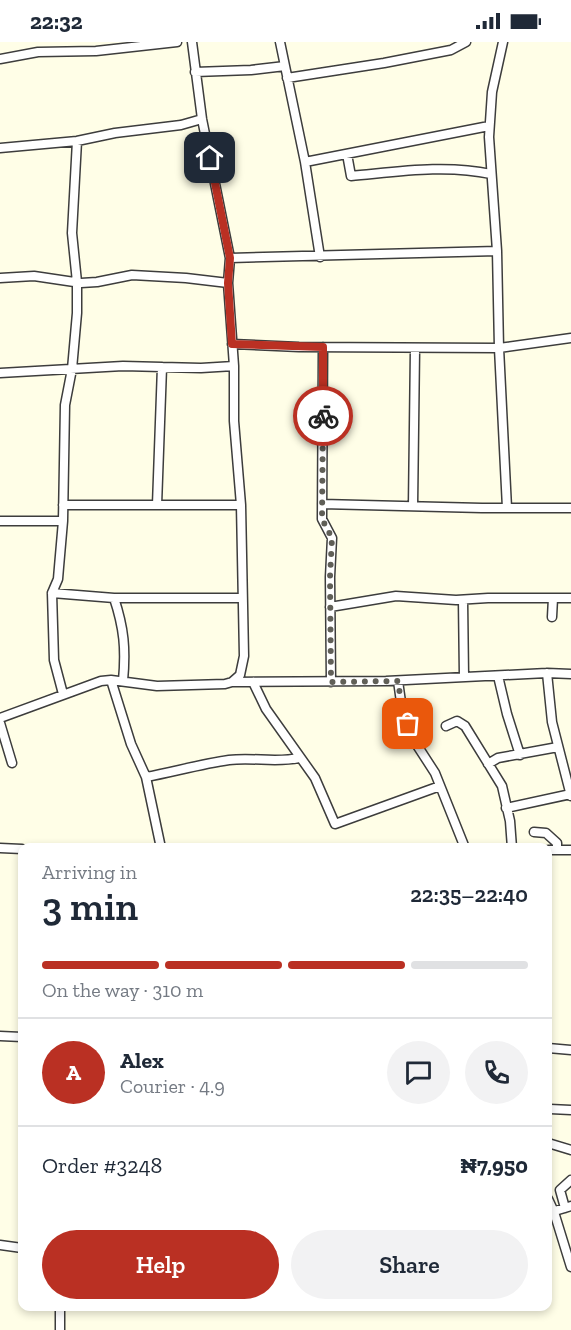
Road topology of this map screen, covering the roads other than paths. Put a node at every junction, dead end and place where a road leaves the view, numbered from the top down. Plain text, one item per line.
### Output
1 (177, 42) edge
2 (192, 42) edge
3 (280, 42) edge
4 (466, 42) edge
5 (503, 42) edge
6 (96, 46) edge
7 (0, 59) edge
8 (285, 66) junction
9 (195, 72) junction
10 (287, 78) junction
11 (202, 119) junction
12 (489, 126) junction
13 (77, 141) junction
14 (0, 148) edge
15 (347, 154) junction
16 (305, 162) junction
17 (491, 174) junction
18 (498, 251) junction
19 (320, 256) junction
20 (230, 258) junction
21 (0, 278) edge
22 (77, 282) junction
23 (228, 283) junction
24 (571, 338) edge
25 (232, 344) junction
26 (323, 347) junction
27 (499, 348) junction
28 (415, 349) junction
29 (234, 366) junction
30 (162, 367) junction
31 (72, 369) junction
32 (0, 373) edge
33 (322, 504) junction
34 (63, 505) junction
35 (157, 505) junction
36 (241, 506) junction
37 (413, 506) junction
38 (507, 508) junction
39 (571, 508) edge
40 (0, 521) edge
41 (63, 521) junction
42 (52, 593) junction
43 (114, 598) junction
44 (243, 598) junction
45 (553, 598) junction
46 (571, 598) edge
47 (463, 600) junction
48 (330, 607) junction
49 (552, 616) dead end
50 (547, 673) junction
51 (571, 674) edge
52 (498, 675) junction
53 (464, 677) junction
54 (111, 680) junction
55 (123, 681) junction
56 (398, 681) junction
57 (232, 682) junction
58 (253, 682) junction
59 (331, 682) junction
60 (63, 694) junction
61 (0, 721) edge
62 (446, 726) dead end
63 (558, 747) junction
64 (520, 755) junction
65 (299, 758) junction
66 (12, 763) dead end
67 (488, 764) junction
68 (146, 777) junction
69 (440, 786) junction
70 (571, 795) edge
71 (507, 808) junction
72 (534, 832) dead end
73 (160, 843) edge
74 (463, 843) edge
75 (512, 843) edge
76 (0, 848) edge
77 (18, 849) edge
78 (552, 850) edge
79 (557, 850) junction
80 (571, 850) edge
81 (0, 1036) edge
82 (18, 1037) edge
83 (552, 1048) edge
84 (571, 1050) edge
85 (552, 1109) edge
86 (571, 1110) edge
87 (552, 1144) edge
88 (571, 1150) edge
89 (571, 1180) edge
90 (568, 1207) edge
91 (552, 1212) edge
92 (552, 1215) edge
93 (0, 1245) edge
94 (18, 1247) edge
95 (571, 1267) edge
96 (60, 1311) edge
97 (60, 1330) edge

1 - 6 street
2 - 9 street
3 - 8 street
4 - 10 street
5 - 12 street
6 - 7 street
8 - 9 street
8 - 10 street
9 - 11 street
10 - 16 street
11 - 13 street
11 - 20 street
12 - 15 street
12 - 17 street
13 - 14 street
13 - 22 street
15 - 16 street
15 - 17 street
16 - 19 street
17 - 18 street
18 - 19 street
18 - 27 street
19 - 20 street
20 - 23 street
21 - 22 street
22 - 23 street
22 - 31 street
23 - 25 street
24 - 27 street
25 - 26 street
25 - 29 street
26 - 28 street
26 - 33 street
27 - 28 street
27 - 38 street
28 - 37 street
29 - 30 street
29 - 36 street
30 - 31 street
30 - 35 street
31 - 32 street
31 - 34 street
33 - 37 street
33 - 48 street
34 - 35 street
34 - 41 street
35 - 36 street
36 - 44 street
37 - 38 street
38 - 39 street
40 - 41 street
41 - 42 street
42 - 43 street
42 - 60 street
43 - 44 street
43 - 55 street
44 - 57 street
45 - 46 street
45 - 47 street
45 - 49 street
47 - 48 street
47 - 53 street
48 - 59 street
50 - 51 street
50 - 52 street
50 - 63 street
52 - 53 street
52 - 64 street
53 - 56 street
54 - 55 street
54 - 60 street
54 - 68 street
55 - 57 street
56 - 59 street
56 - 69 street
57 - 58 street
58 - 59 street
58 - 65 street
60 - 61 street
61 - 66 street
62 - 67 street
63 - 64 street
63 - 70 street
64 - 67 street
65 - 68 street
65 - 69 street
67 - 71 street
68 - 73 street
69 - 74 street
70 - 71 street
71 - 75 street
72 - 79 street
76 - 77 street
78 - 79 street
79 - 80 street
81 - 82 street
83 - 84 street
85 - 86 street
87 - 88 street
89 - 90 street
90 - 91 street
92 - 95 street
93 - 94 street
96 - 97 street

